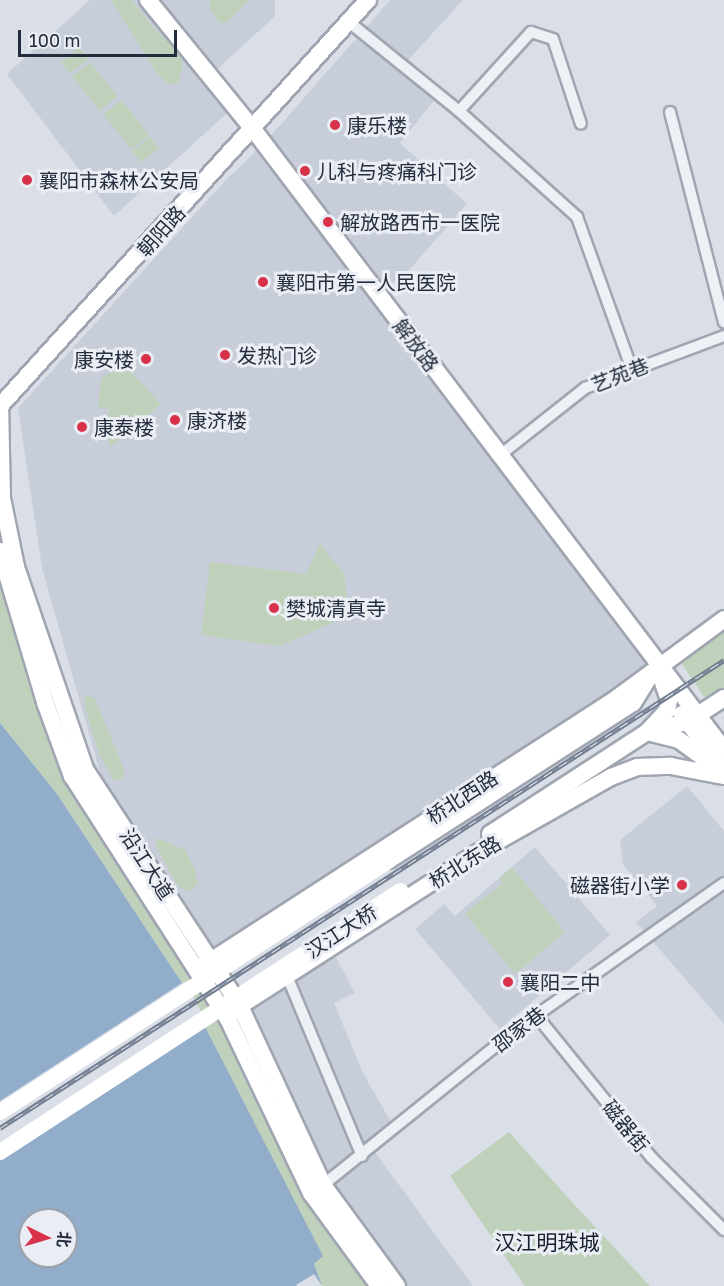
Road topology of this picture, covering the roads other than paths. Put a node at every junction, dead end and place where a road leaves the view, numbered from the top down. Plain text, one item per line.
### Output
1 (148, 0) edge
2 (368, 0) edge
3 (349, 22) junction
4 (459, 111) junction
5 (670, 112) dead end
6 (581, 124) dead end
7 (253, 129) junction
8 (724, 322) edge
9 (724, 336) edge
10 (632, 370) junction
11 (0, 405) edge
12 (500, 456) junction
13 (0, 551) edge
14 (724, 619) edge
15 (657, 665) junction
16 (724, 698) edge
17 (692, 718) junction
18 (647, 732) junction
19 (724, 750) edge
20 (724, 773) edge
21 (724, 883) edge
22 (211, 961) junction
23 (196, 970) junction
24 (287, 976) junction
25 (233, 1010) junction
26 (536, 1015) junction
27 (0, 1112) edge
28 (0, 1152) edge
29 (362, 1156) junction
30 (323, 1185) junction
31 (724, 1230) edge
32 (379, 1286) edge
33 (398, 1286) edge

1 - 7 main road, 解放路
2 - 3 main road, 朝阳路
3 - 4 street
3 - 7 main road, 朝阳路
4 - 6 street
4 - 10 street
5 - 8 street
7 - 11 main road, 朝阳路
7 - 12 main road, 解放路
9 - 10 street, 艺苑巷
10 - 12 street, 艺苑巷
11 - 22 main road, 沿江大道
12 - 15 main road, 解放路
13 - 23 main road, 沿江大道
14 - 15 main road, 桥北西路
15 - 17 main road, 解放路
15 - 18 main road
15 - 22 main road, 桥北西路
15 - 27 main road, 汉江大桥, bridge
16 - 17 main road
17 - 18 main road, 汉江大桥
17 - 19 main road, 解放路
17 - 20 main road, 解放路
18 - 20 main road
18 - 28 main road, 汉江大桥, bridge
20 - 24 main road, 桥北东路
21 - 26 street, 邵家巷
22 - 23 main road, 桥北西路
22 - 25 main road, 沿江大道
23 - 25 main road, 沿江大道
24 - 25 main road, 桥北东路
24 - 29 street
25 - 30 main road, 沿江大道
25 - 32 main road, 沿江大道
26 - 29 street, 邵家巷
26 - 31 street, 磁器街
29 - 30 street, 邵家巷
30 - 33 main road, 沿江大道

